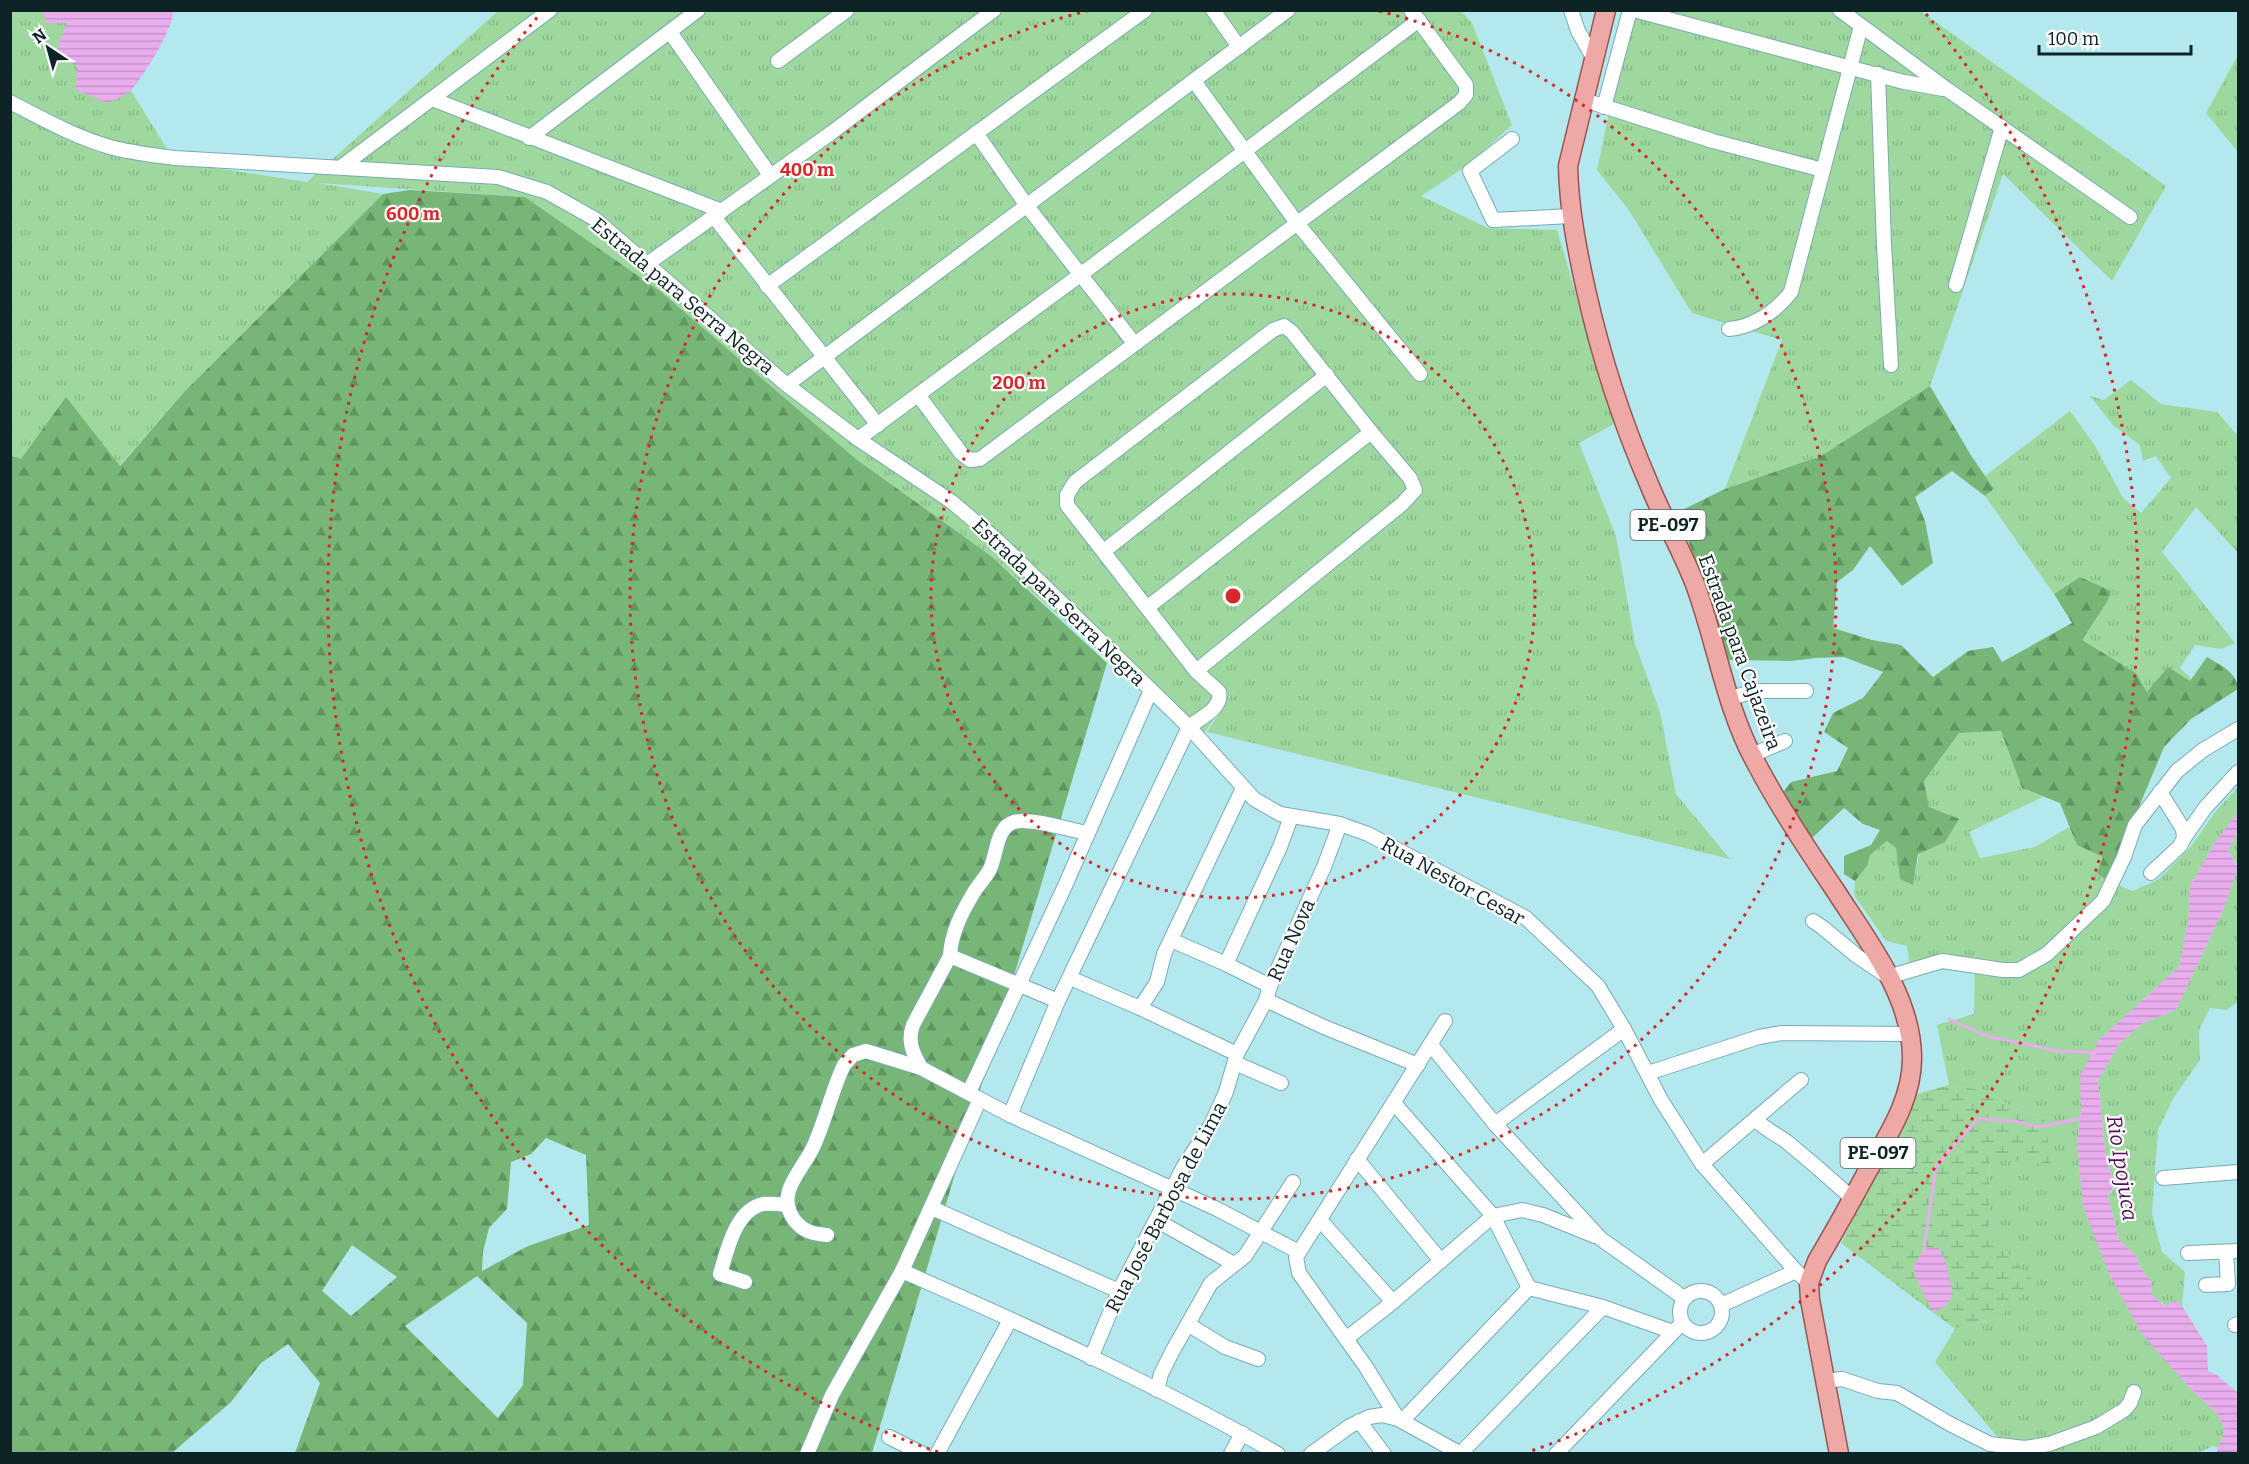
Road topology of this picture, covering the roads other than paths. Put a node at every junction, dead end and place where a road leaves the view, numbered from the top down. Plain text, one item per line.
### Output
1 (550, 10) edge
2 (698, 10) edge
3 (847, 10) edge
4 (994, 10) edge
5 (1145, 10) edge
6 (1213, 10) edge
7 (1288, 10) edge
8 (1570, 10) edge
9 (1631, 10) edge
10 (1840, 10) edge
11 (1415, 15) edge
12 (1605, 15) edge
13 (1861, 26) junction
14 (670, 32) junction
15 (1239, 47) junction
16 (1594, 59) junction
17 (778, 61) dead end
18 (1850, 67) junction
19 (1878, 74) junction
20 (1194, 81) junction
21 (1948, 90) junction
22 (432, 99) junction
23 (1584, 100) junction
24 (10, 102) edge
25 (1604, 107) junction
26 (2002, 127) junction
27 (976, 133) junction
28 (529, 138) junction
29 (1512, 140) dead end
30 (1245, 152) junction
31 (341, 167) junction
32 (1822, 170) junction
33 (770, 175) junction
34 (1028, 206) junction
35 (718, 214) junction
36 (1571, 216) junction
37 (2130, 217) dead end
38 (1296, 223) junction
39 (647, 264) junction
40 (1080, 275) junction
41 (1956, 285) dead end
42 (767, 286) junction
43 (1729, 329) dead end
44 (1134, 343) junction
45 (824, 357) junction
46 (1891, 365) dead end
47 (1420, 374) dead end
48 (1328, 375) junction
49 (787, 385) junction
50 (919, 396) junction
51 (878, 425) junction
52 (1371, 432) junction
53 (858, 439) junction
54 (1104, 551) junction
55 (1148, 607) junction
56 (1196, 670) junction
57 (1151, 690) junction
58 (1806, 691) dead end
59 (1730, 698) junction
60 (1190, 727) junction
61 (2238, 729) edge
62 (1785, 741) dead end
63 (1752, 755) junction
64 (2238, 772) edge
65 (1243, 788) junction
66 (2160, 792) junction
67 (1291, 816) junction
68 (1340, 824) junction
69 (1087, 833) junction
70 (2184, 838) junction
71 (2151, 873) dead end
72 (1813, 921) dead end
73 (1171, 940) junction
74 (950, 956) junction
75 (1226, 964) junction
76 (1888, 977) junction
77 (1070, 978) junction
78 (1020, 984) junction
79 (1268, 993) junction
80 (1058, 1001) junction
81 (1140, 1008) junction
82 (1445, 1021) dead end
83 (1624, 1029) junction
84 (1910, 1034) junction
85 (1431, 1045) junction
86 (1236, 1059) junction
87 (1418, 1065) junction
88 (921, 1068) junction
89 (1648, 1073) junction
90 (1802, 1080) dead end
91 (1281, 1083) dead end
92 (974, 1096) junction
93 (1394, 1102) junction
94 (1010, 1115) junction
95 (1756, 1120) junction
96 (1495, 1124) junction
97 (1357, 1159) junction
98 (1702, 1164) junction
99 (2238, 1172) edge
100 (2163, 1178) dead end
101 (1293, 1182) dead end
102 (1173, 1188) junction
103 (1853, 1199) junction
104 (787, 1205) junction
105 (932, 1208) junction
106 (1493, 1216) junction
107 (1156, 1220) junction
108 (1320, 1220) junction
109 (1261, 1233) junction
110 (827, 1235) dead end
111 (1601, 1239) junction
112 (1208, 1251) junction
113 (2232, 1251) edge
114 (1299, 1252) junction
115 (2188, 1253) dead end
116 (1441, 1261) junction
117 (1233, 1264) junction
118 (903, 1271) junction
119 (1803, 1277) junction
120 (1216, 1278) junction
121 (745, 1282) dead end
122 (2206, 1285) dead end
123 (1529, 1288) junction
124 (1119, 1291) junction
125 (1684, 1298) junction
126 (1393, 1302) junction
127 (1721, 1305) junction
128 (1603, 1307) junction
129 (1010, 1320) junction
130 (1189, 1325) junction
131 (1678, 1327) junction
132 (1347, 1338) junction
133 (1091, 1358) junction
134 (1258, 1359) dead end
135 (1824, 1381) junction
136 (1157, 1390) junction
137 (2134, 1392) dead end
138 (1400, 1420) junction
139 (1359, 1421) junction
140 (1242, 1433) junction
141 (889, 1437) dead end
142 (807, 1454) edge
143 (923, 1454) edge
144 (937, 1454) edge
145 (1231, 1454) edge
146 (1278, 1454) edge
147 (1311, 1454) edge
148 (1384, 1454) edge
149 (1461, 1454) edge
150 (1556, 1454) edge
151 (1839, 1454) edge

1 - 22 street
2 - 14 street
3 - 17 street
4 - 33 street
5 - 27 street
6 - 15 street
7 - 15 street
8 - 16 street
9 - 12 street
9 - 18 street
9 - 25 street
10 - 13 street
11 - 30 street
11 - 38 street
12 - 16 main road, Estrada para Cajazeira / PE-097
13 - 18 street
13 - 21 street
14 - 28 street
14 - 33 street
15 - 20 street
16 - 23 main road, Estrada para Cajazeira / PE-097
18 - 19 street
18 - 32 street
19 - 21 street
19 - 46 street
20 - 30 street
20 - 34 street
21 - 26 street
22 - 28 street
22 - 31 street
23 - 25 street
23 - 36 main road, Estrada para Cajazeira / PE-097
24 - 31 street, Estrada para Serra Negra
25 - 32 street
26 - 37 street
26 - 41 street
27 - 34 street
27 - 42 street
28 - 35 street
29 - 36 street
30 - 38 street
30 - 40 street
31 - 39 street, Estrada para Serra Negra
32 - 43 street
33 - 35 street
34 - 40 street
34 - 45 street
35 - 39 street
35 - 42 street
36 - 59 main road, Estrada para Cajazeira / PE-097
38 - 44 street
38 - 47 street
39 - 49 street, Estrada para Serra Negra
40 - 44 street
40 - 50 street
42 - 45 street
44 - 50 street
45 - 49 street
45 - 51 street
48 - 52 street
48 - 54 street
48 - 54 street
49 - 53 street, Estrada para Serra Negra
50 - 51 street
51 - 53 street
52 - 55 street
52 - 56 street
53 - 57 street, Estrada para Serra Negra
54 - 55 street
55 - 56 street
56 - 60 street
57 - 60 street, Rua Nestor Cesar
57 - 69 street
58 - 59 street
59 - 63 main road, Estrada para Cajazeira / PE-097
60 - 65 street, Rua Nestor Cesar
60 - 77 street
61 - 66 street
62 - 63 street
63 - 76 main road, Estrada para Cajazeira / PE-097
64 - 70 street
65 - 67 street, Rua Nestor Cesar
65 - 73 street
66 - 70 street
66 - 76 street
67 - 68 street, Rua Nestor Cesar
67 - 75 street
68 - 79 street, Rua Nova
68 - 83 street, Rua Nestor Cesar
69 - 74 street
69 - 78 street
70 - 71 street
72 - 76 street
73 - 75 street
73 - 81 street
74 - 78 street
74 - 88 street
75 - 79 street
76 - 84 main road, Estrada para Cajazeira / PE-097
77 - 80 street
77 - 81 street
78 - 80 street
78 - 92 street
79 - 86 street, Rua Nova
79 - 87 street
80 - 94 street
81 - 86 street
82 - 85 street
83 - 89 street, Rua Nestor Cesar
83 - 96 street
84 - 89 street
84 - 103 main road, PE-097
85 - 87 street
85 - 96 street
86 - 91 street
86 - 102 street, Rua José Barbosa de Lima
87 - 93 street
88 - 92 street
88 - 104 street
89 - 98 street, Rua Nestor Cesar
90 - 95 street
92 - 94 street
92 - 105 street
93 - 97 street
93 - 106 street
94 - 102 street
95 - 98 street
95 - 103 street
96 - 111 street
97 - 108 street
97 - 116 street
98 - 119 street, Rua Nestor Cesar
99 - 100 street
101 - 109 street
102 - 107 street, Rua José Barbosa de Lima
102 - 109 street
103 - 119 main road, PE-097
104 - 110 street
104 - 121 street
105 - 118 street
105 - 124 street
106 - 111 street
106 - 116 street
106 - 123 street
107 - 112 street
107 - 124 street, Rua José Barbosa de Lima
108 - 114 street
108 - 126 street
109 - 114 street
109 - 117 street
111 - 125 street
112 - 117 street
112 - 120 street
113 - 115 street
113 - 122 street
114 - 132 street
116 - 126 street
117 - 120 street
118 - 129 street
118 - 142 street
119 - 127 street
119 - 135 main road, PE-097
120 - 130 street
123 - 128 street
123 - 138 street
124 - 133 street, Rua José Barbosa de Lima
125 - 127 street
125 - 131 street
126 - 132 street
127 - 131 street
128 - 131 street
128 - 149 street
129 - 133 street
129 - 144 street
130 - 134 street
130 - 136 street
131 - 150 street
132 - 138 street
133 - 136 street
135 - 137 street
135 - 151 main road, PE-097
136 - 140 street
138 - 139 street
138 - 149 street
139 - 147 street
139 - 148 street
140 - 145 street
140 - 146 street
141 - 143 street

